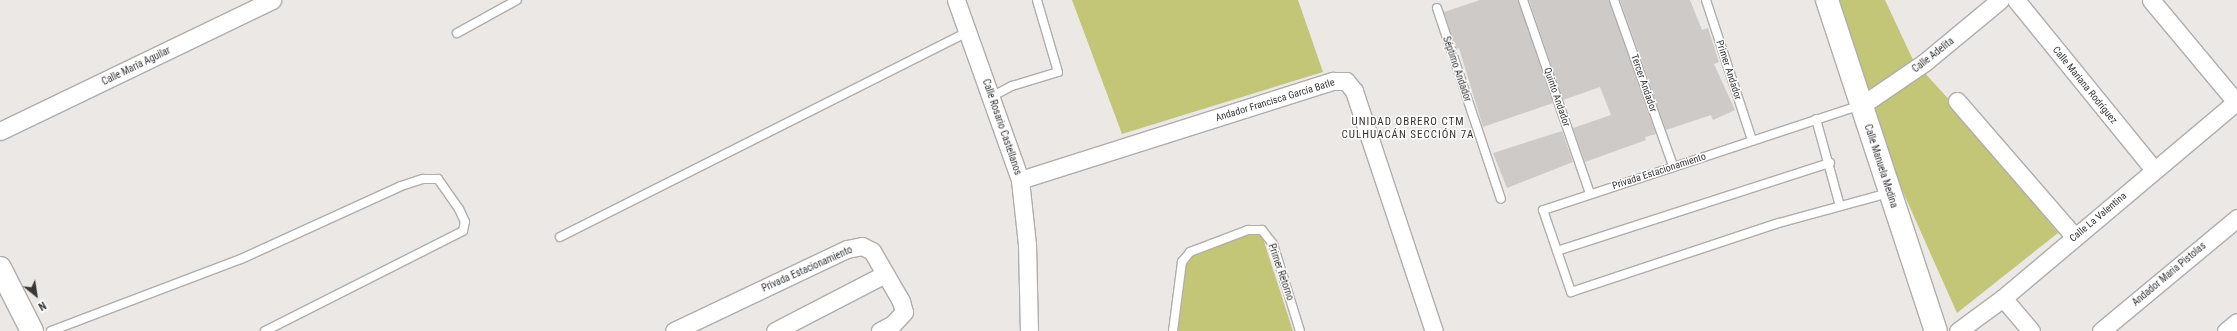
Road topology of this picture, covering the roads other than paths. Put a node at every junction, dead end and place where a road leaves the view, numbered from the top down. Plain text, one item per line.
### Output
1 (272, 0) edge
2 (517, 0) edge
3 (956, 0) edge
4 (1038, 0) edge
5 (1523, 0) edge
6 (1614, 0) edge
7 (1706, 0) edge
8 (1827, 0) edge
9 (2000, 0) edge
10 (2016, 0) edge
11 (2152, 0) edge
12 (1437, 8) dead end
13 (968, 32) junction
14 (457, 33) dead end
15 (991, 97) junction
16 (1957, 101) dead end
17 (2237, 102) edge
18 (1862, 105) junction
19 (1816, 119) junction
20 (0, 131) edge
21 (1752, 140) junction
22 (1830, 163) junction
23 (1673, 166) junction
24 (2154, 170) junction
25 (1020, 180) junction
26 (1890, 193) junction
27 (1590, 194) junction
28 (1501, 199) dead end
29 (1840, 206) junction
30 (2237, 218) edge
31 (2074, 236) junction
32 (560, 237) dead end
33 (1557, 251) junction
34 (0, 268) edge
35 (885, 274) junction
36 (2003, 298) junction
37 (2237, 322) edge
38 (32, 331) edge
39 (50, 331) edge
40 (266, 331) edge
41 (674, 331) edge
42 (775, 331) edge
43 (880, 331) edge
44 (1029, 331) edge
45 (1172, 331) edge
46 (1300, 331) edge
47 (1434, 331) edge
48 (1936, 331) edge
49 (1958, 331) edge
50 (2030, 331) edge
51 (2101, 331) edge
52 (2226, 331) edge

1 - 20 street, Calle María Aguilar
2 - 14 lane
3 - 13 street, Calle Rosario Castellanos
4 - 15 lane
5 - 27 lane, Quinto Andador
6 - 23 lane, Tercer Andador
7 - 21 lane, Primer Andador
8 - 18 street, Calle Manuela Medina
9 - 18 street, Calle Adelita
10 - 24 street, Calle Mariana Rodríguez
11 - 17 street
12 - 28 lane, Séptimo Andador
13 - 15 street, Calle Rosario Castellanos
13 - 32 lane
15 - 25 street, Calle Rosario Castellanos
16 - 31 street
17 - 24 street, Calle La Valentina
18 - 19 lane, Privada Estacionamiento
18 - 26 street, Calle Manuela Medina
19 - 21 lane, Privada Estacionamiento
19 - 22 lane
21 - 23 lane, Privada Estacionamiento
22 - 29 lane
22 - 33 lane
23 - 27 lane, Privada Estacionamiento
24 - 31 street, Calle La Valentina
25 - 44 street, Calle Rosario Castellanos
25 - 47 street, Andador Francisca García Batle
26 - 29 lane, Privada Estacionamiento
26 - 48 street, Calle Manuela Medina
27 - 33 lane, Privada Estacionamiento
29 - 33 lane, Privada Estacionamiento
30 - 51 street, Andador María Pistolas
31 - 36 street, Calle La Valentina
34 - 38 street
35 - 41 street, Privada Estacionamiento
35 - 42 street
35 - 43 street, Privada Estacionamiento
36 - 49 street, Calle La Valentina
36 - 50 street
37 - 52 street
39 - 40 lane
45 - 46 lane, Primer Retorno

